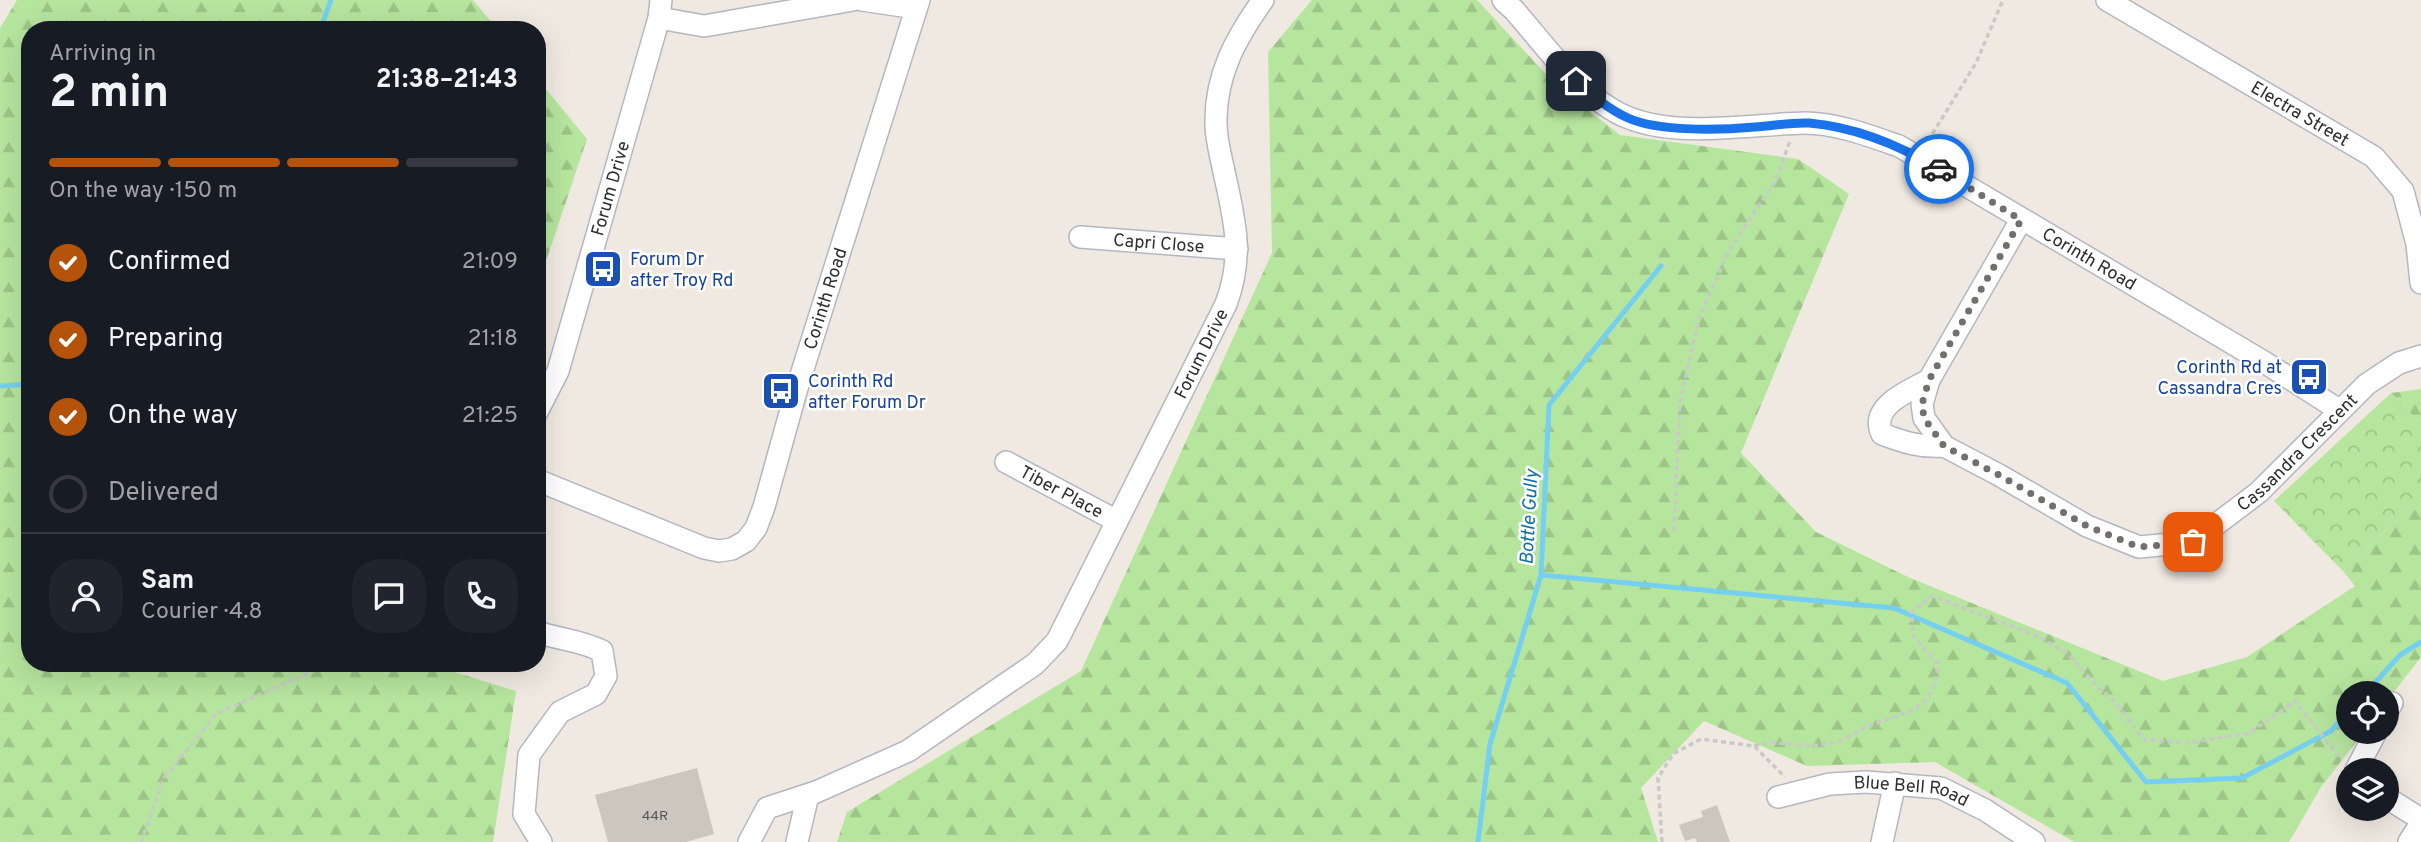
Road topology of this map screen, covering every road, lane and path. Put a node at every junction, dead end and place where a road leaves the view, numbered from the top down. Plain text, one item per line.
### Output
1 (853, 0) edge
2 (862, 0) edge
3 (1263, 0) edge
4 (1503, 0) edge
5 (2003, 0) edge
6 (2107, 0) edge
7 (917, 4) edge
8 (660, 9) edge
9 (1796, 124) junction
10 (1927, 143) dead end
11 (2021, 220) junction
12 (1080, 237) dead end
13 (1237, 249) junction
14 (2421, 283) edge
15 (2421, 356) edge
16 (1929, 380) junction
17 (546, 394) edge
18 (2339, 410) junction
19 (1944, 446) junction
20 (1006, 462) dead end
21 (546, 484) edge
22 (1117, 521) junction
23 (1674, 530) dead end
24 (546, 635) edge
25 (311, 672) edge
26 (2366, 744) edge
27 (1754, 746) junction
28 (2342, 758) edge
29 (2354, 758) edge
30 (1895, 783) junction
31 (1801, 791) junction
32 (808, 795) junction
33 (1778, 797) dead end
34 (2399, 806) edge
35 (2421, 821) edge
36 (141, 842) edge
37 (541, 842) edge
38 (749, 842) edge
39 (797, 842) edge
40 (1662, 842) edge
41 (1882, 842) edge
42 (2034, 842) edge
43 (2409, 842) edge

1 - 8 street
2 - 7 street
3 - 13 street, Forum Drive
4 - 9 street, Corinth Road
5 - 10 path
6 - 14 street, Electra Street
7 - 21 street, Corinth Road
8 - 17 street, Forum Drive
9 - 11 street, Corinth Road
9 - 23 path
11 - 16 street, Cassandra Crescent
11 - 18 street, Corinth Road
12 - 13 street, Capri Close
13 - 22 street, Forum Drive
15 - 18 street, Cassandra Crescent
16 - 19 street, Cassandra Crescent
16 - 19 street, Cassandra Crescent
18 - 19 street, Cassandra Crescent
20 - 22 street, Tiber Place
22 - 32 street, Forum Drive
24 - 37 street
25 - 36 path
26 - 29 street
27 - 28 path
27 - 31 path
27 - 40 path
30 - 31 street, Blue Bell Road
30 - 41 street
30 - 42 street, Blue Bell Road
31 - 33 street, Blue Bell Road
32 - 38 street, Forum Drive
32 - 39 street
34 - 35 street
35 - 43 street

